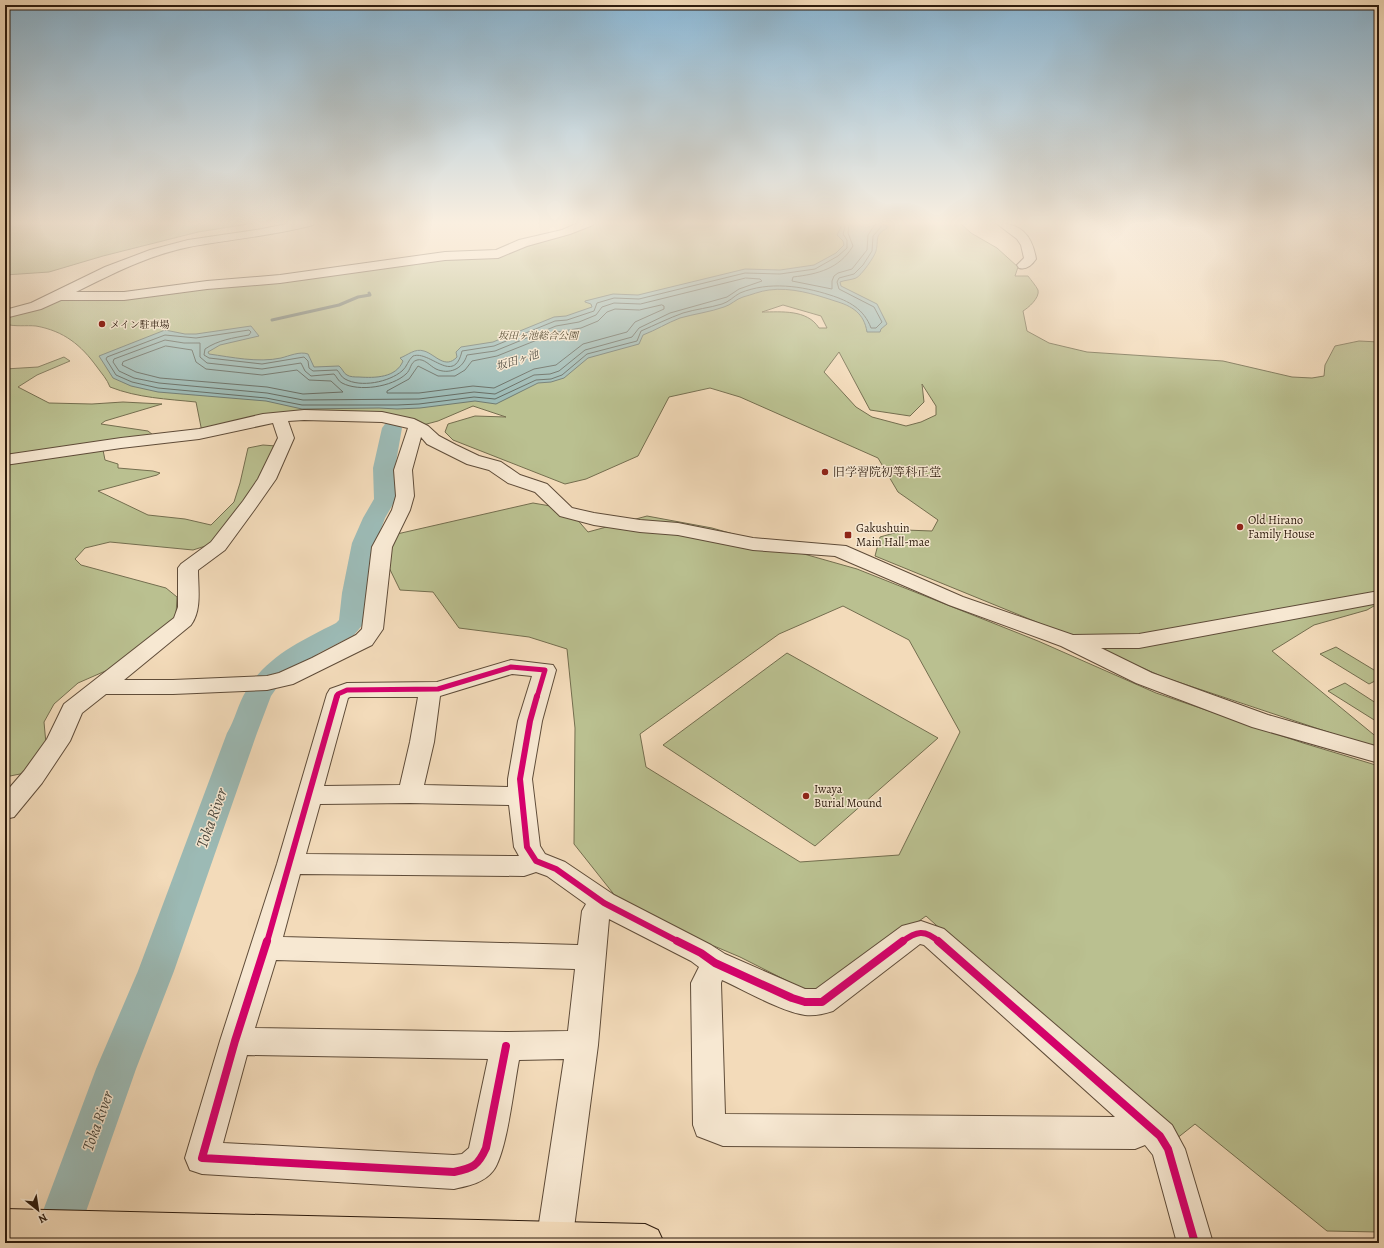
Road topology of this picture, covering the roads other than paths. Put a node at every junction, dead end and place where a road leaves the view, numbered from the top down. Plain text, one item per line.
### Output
1 (87, 281) edge
2 (262, 281) edge
3 (59, 296) junction
4 (5, 314) edge
5 (279, 417) junction
6 (416, 427) junction
7 (5, 460) edge
8 (1379, 597) edge
9 (1069, 641) junction
10 (100, 687) junction
11 (430, 689) junction
12 (1379, 755) edge
13 (410, 794) junction
14 (310, 796) junction
15 (520, 796) junction
16 (5, 810) edge
17 (536, 861) junction
18 (290, 864) junction
19 (604, 903) junction
20 (265, 948) junction
21 (591, 956) junction
22 (715, 963) junction
23 (235, 1040) junction
24 (582, 1045) junction
25 (506, 1046) junction
26 (1148, 1126) junction
27 (5, 1228) edge
28 (554, 1242) edge
29 (645, 1243) edge
30 (1195, 1243) edge

1 - 3 street
2 - 3 street
3 - 4 street
5 - 6 street
5 - 7 street
5 - 10 street
6 - 9 street
6 - 10 street
8 - 9 street
9 - 12 street
10 - 16 street
11 - 13 street
11 - 14 street
11 - 15 street
13 - 14 street
13 - 15 street
14 - 18 street
15 - 17 street
17 - 18 street
17 - 19 street
18 - 20 street
19 - 21 street
19 - 22 street
20 - 21 street
20 - 23 street
21 - 24 street
22 - 26 street
22 - 26 street
23 - 25 street
23 - 25 street
24 - 25 street
24 - 28 street
26 - 30 street
27 - 28 main road
28 - 29 main road

